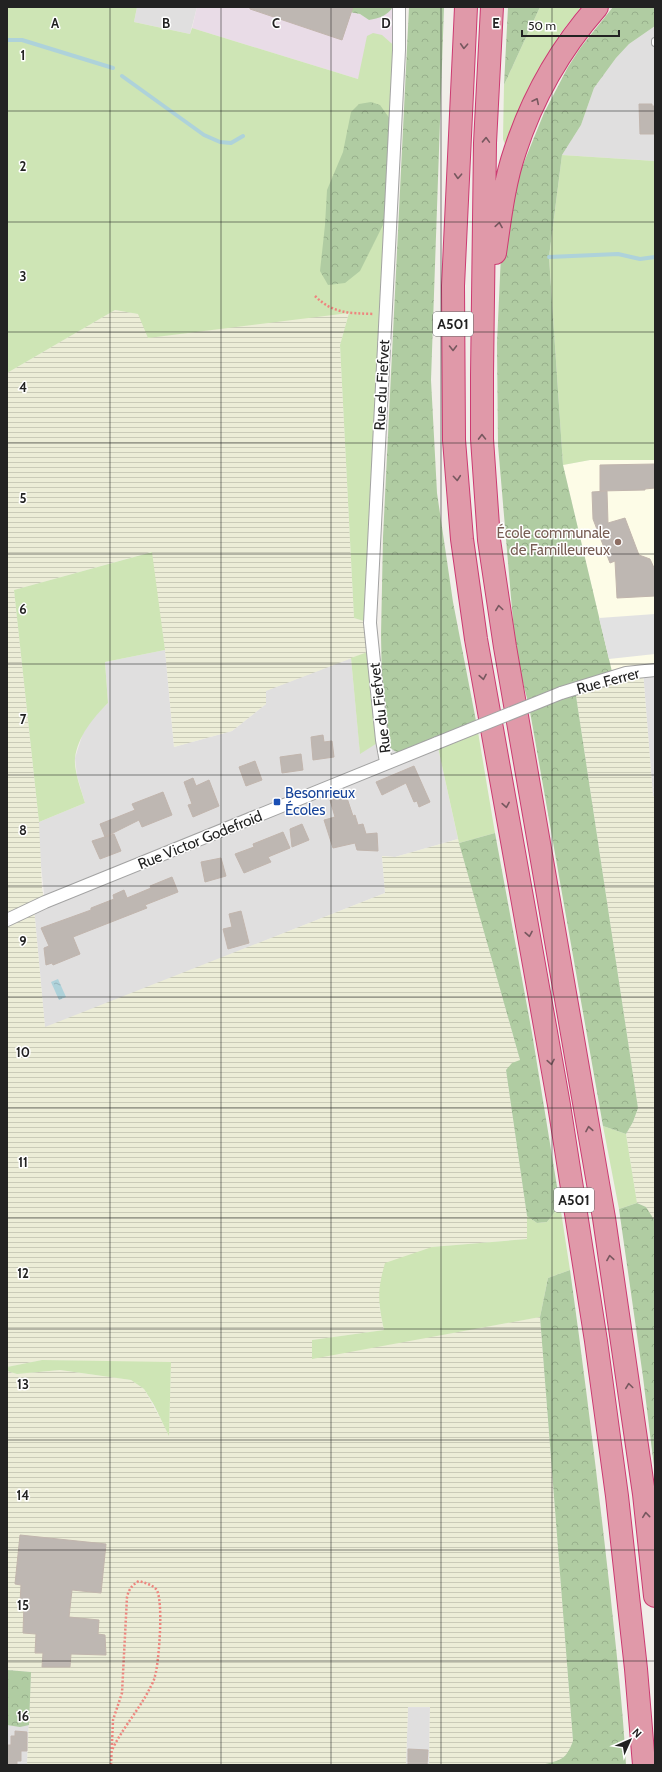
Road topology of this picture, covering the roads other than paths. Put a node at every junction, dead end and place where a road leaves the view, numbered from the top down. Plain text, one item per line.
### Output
1 (399, 7) edge
2 (466, 7) edge
3 (492, 7) edge
4 (596, 7) edge
5 (482, 375) junction
6 (655, 670) edge
7 (437, 742) joint
8 (386, 762) junction
9 (7, 920) edge
10 (655, 1596) edge
11 (644, 1765) edge

1 - 8 street, Rue du Fiefvet
2 -> 11 highway, A501
5 -> 3 highway, A501
5 -> 4 highway
10 -> 5 highway, A501
6 - 7 street, Rue Ferrer, bridge
7 - 8 street, Rue Victor Godefroid
8 - 9 street, Rue Victor Godefroid

